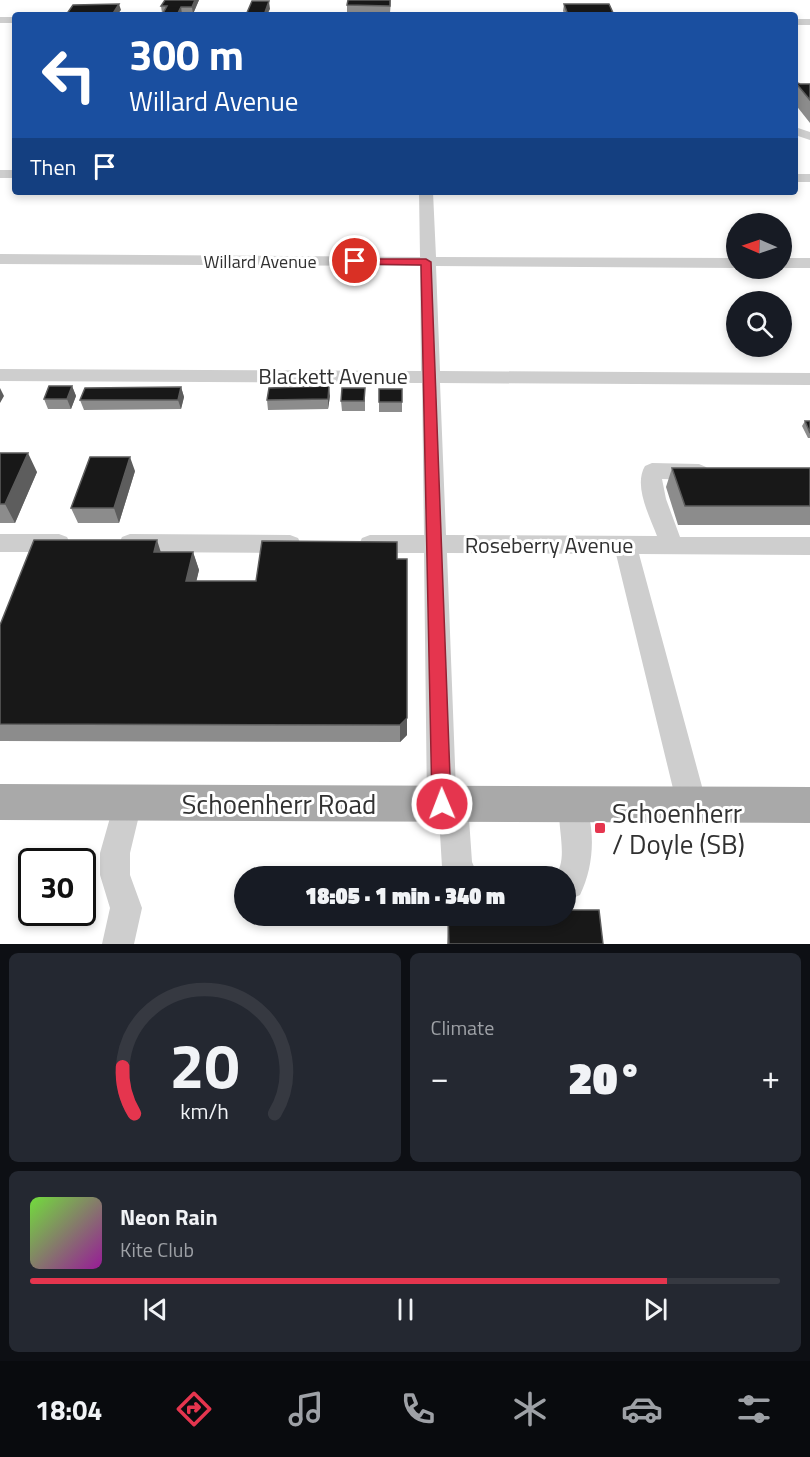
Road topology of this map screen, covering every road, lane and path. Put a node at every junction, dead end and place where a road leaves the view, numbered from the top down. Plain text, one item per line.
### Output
1 (426, 195) edge
2 (0, 259) edge
3 (426, 262) junction
4 (726, 263) edge
5 (792, 263) edge
6 (810, 263) edge
7 (0, 375) edge
8 (430, 377) junction
9 (810, 379) edge
10 (719, 472) edge
11 (0, 543) edge
12 (81, 543) edge
13 (105, 543) edge
14 (317, 544) edge
15 (352, 544) edge
16 (435, 544) junction
17 (625, 545) junction
18 (672, 545) junction
19 (810, 546) edge
20 (0, 802) edge
21 (127, 803) junction
22 (448, 804) junction
23 (572, 804) junction
24 (692, 805) junction
25 (810, 805) edge
26 (457, 866) edge
27 (575, 866) edge
28 (118, 944) edge

1 - 3 street
2 - 3 street, Willard Avenue
3 - 4 street, Willard Avenue
3 - 8 street
5 - 6 street
7 - 8 street, Blackett Avenue
8 - 9 street, Blackett Avenue
8 - 16 street
10 - 18 street
11 - 12 street
13 - 14 street
15 - 16 street, Roseberry Avenue
16 - 17 street, Roseberry Avenue
16 - 22 street
17 - 18 street, Roseberry Avenue
17 - 24 street
18 - 19 street, Roseberry Avenue
20 - 21 main road, Schoenherr Road
21 - 22 main road, Schoenherr Road
21 - 28 street
22 - 23 main road, Schoenherr Road
22 - 26 street
23 - 24 main road, Schoenherr Road
23 - 27 street
24 - 25 main road, Schoenherr Road

